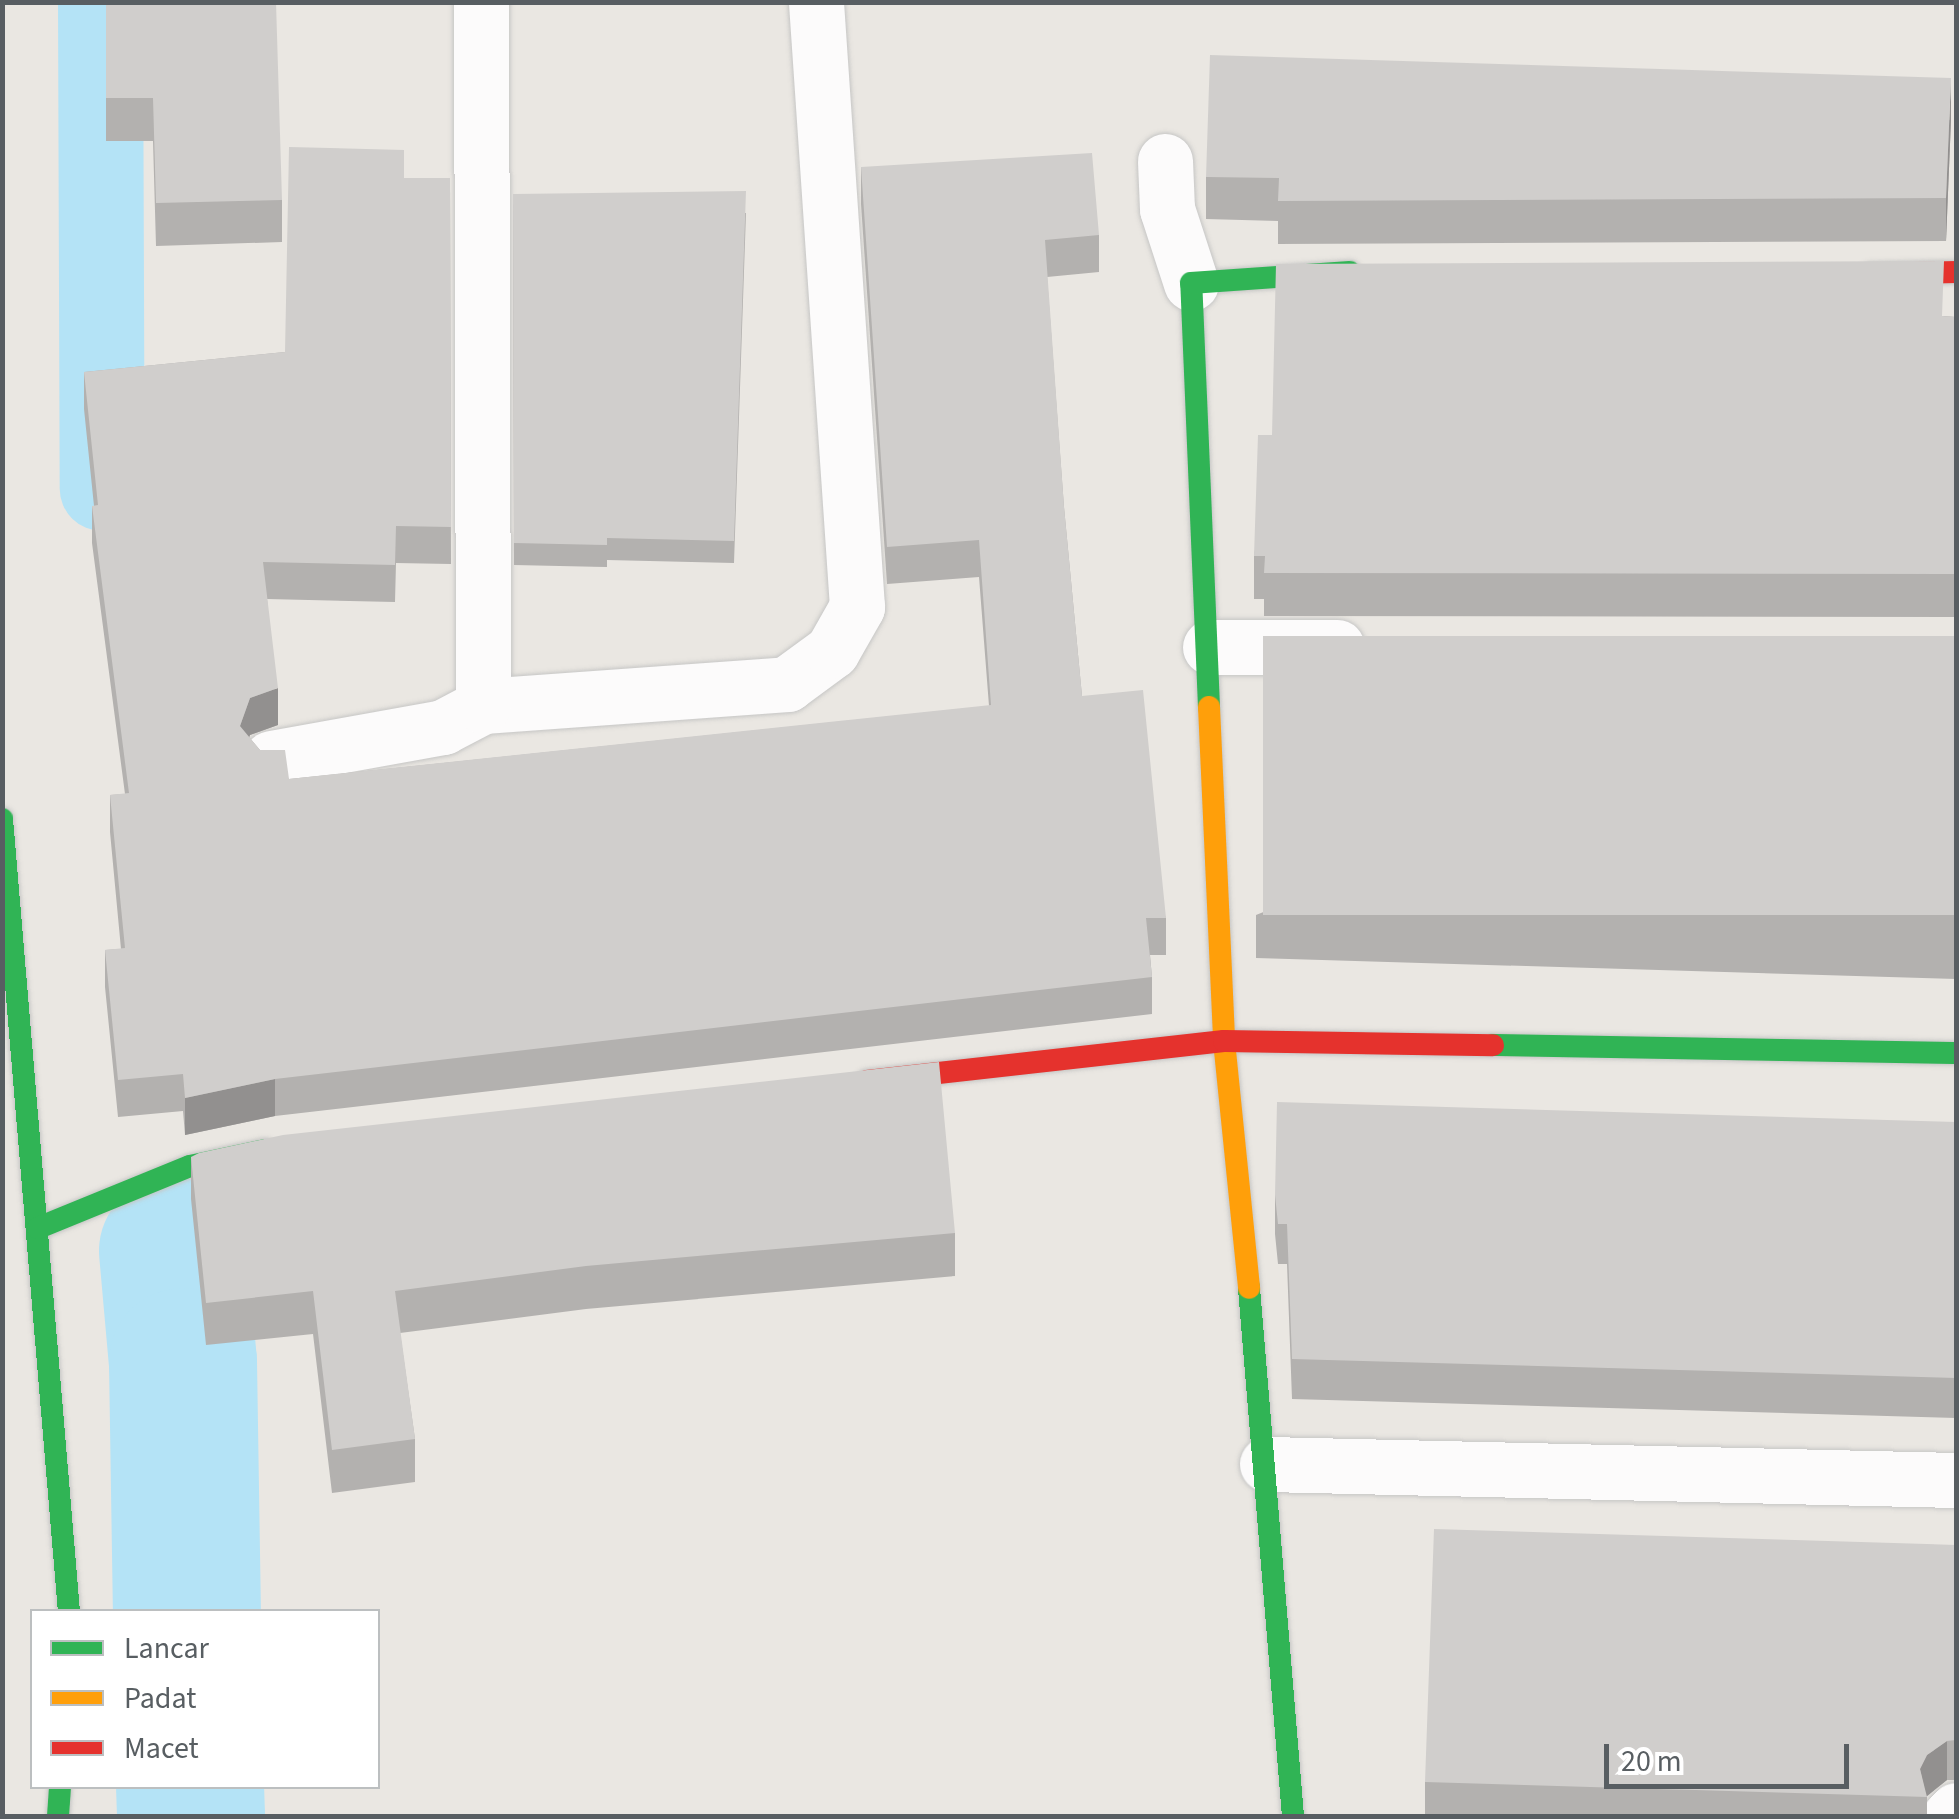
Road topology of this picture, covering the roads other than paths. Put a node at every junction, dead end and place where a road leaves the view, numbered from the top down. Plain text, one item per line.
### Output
1 (481, 2) edge
2 (816, 2) edge
3 (1164, 161) dead end
4 (1956, 272) edge
5 (1381, 273) edge
6 (1842, 274) edge
7 (1191, 283) junction
8 (1210, 647) junction
9 (1387, 648) edge
10 (483, 706) junction
11 (271, 758) edge
12 (2, 819) edge
13 (1224, 1041) junction
14 (1956, 1053) edge
15 (848, 1083) edge
16 (298, 1144) edge
17 (38, 1228) junction
18 (1267, 1464) junction
19 (1956, 1480) edge
20 (69, 1609) edge
21 (60, 1789) edge
22 (1956, 1810) edge
23 (58, 1816) edge
24 (1293, 1816) edge
25 (1950, 1816) edge

1 - 10 street
2 - 10 street
3 - 7 street
4 - 6 street
5 - 7 street
7 - 8 street
8 - 9 street
8 - 13 street
10 - 11 street
12 - 17 street
13 - 14 street
13 - 15 street
13 - 18 street
16 - 17 street
17 - 20 street
18 - 19 street
18 - 24 street
21 - 23 street
22 - 25 street

